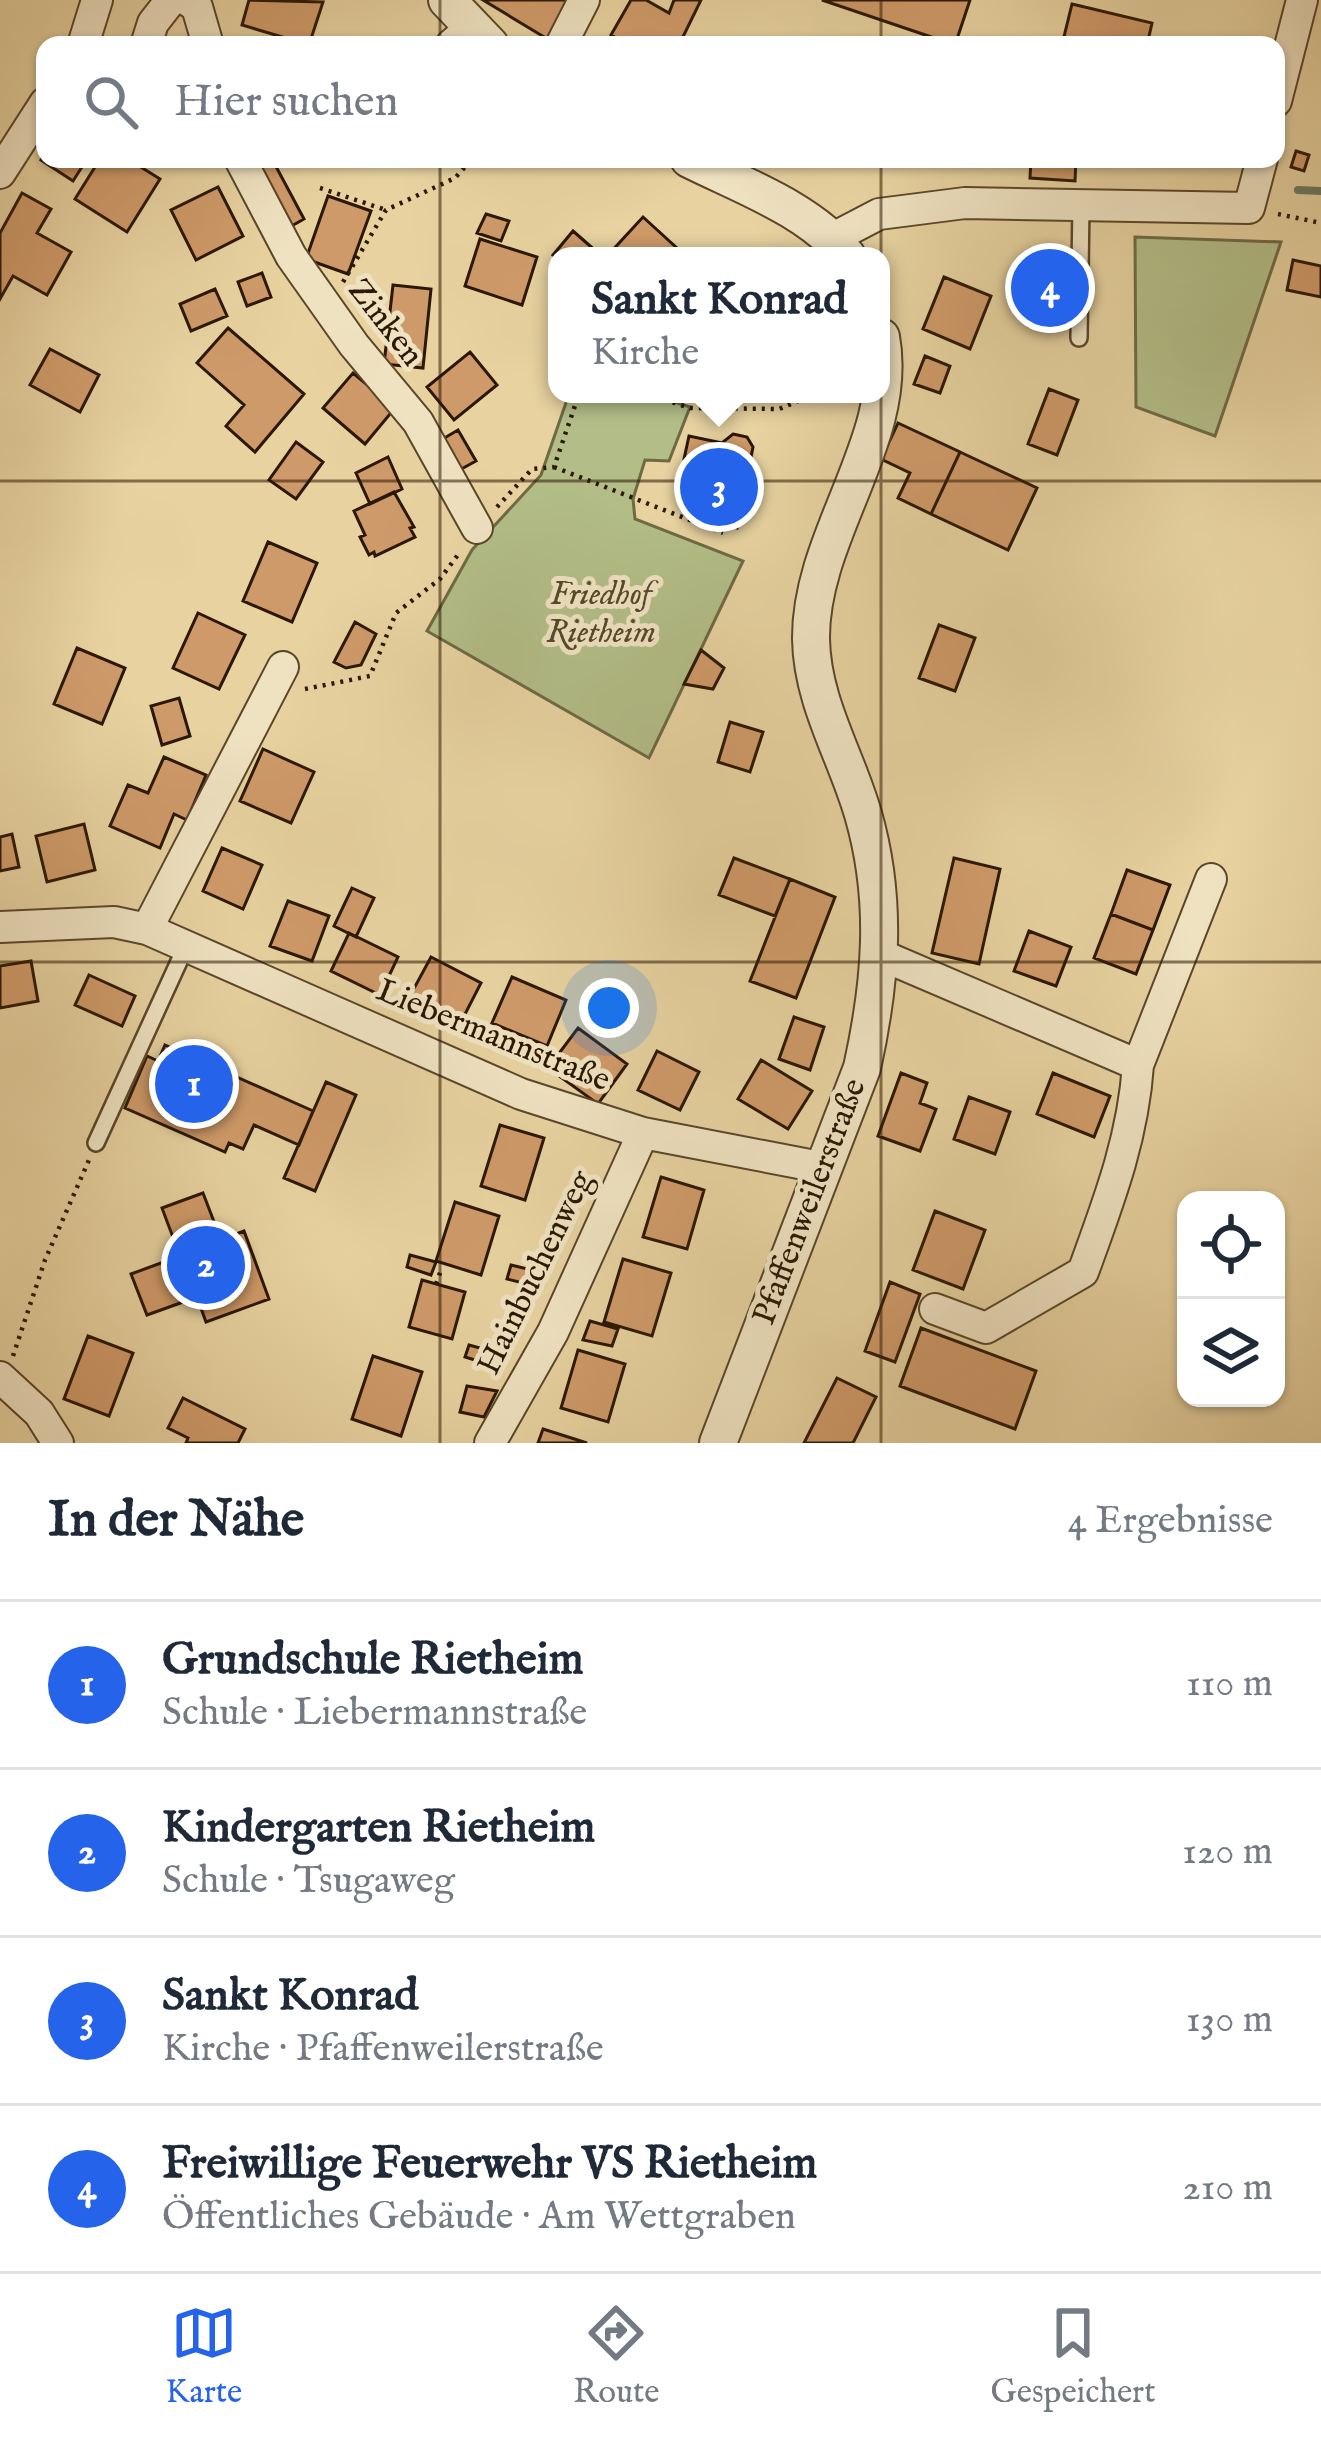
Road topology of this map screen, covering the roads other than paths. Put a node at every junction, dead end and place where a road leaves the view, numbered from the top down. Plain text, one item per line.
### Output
1 (97, 0) edge
2 (584, 0) edge
3 (1302, 0) edge
4 (189, 2) edge
5 (86, 36) edge
6 (149, 36) edge
7 (204, 36) edge
8 (566, 36) edge
9 (1285, 66) edge
10 (36, 117) edge
11 (245, 168) edge
12 (706, 168) edge
13 (1260, 168) edge
14 (0, 172) edge
15 (1082, 205) junction
16 (840, 247) edge
17 (1079, 338) dead end
18 (880, 403) edge
19 (478, 528) road end
20 (283, 667) dead end
21 (1211, 879) dead end
22 (0, 927) edge
23 (147, 929) junction
24 (187, 944) junction
25 (881, 955) junction
26 (1138, 1064) junction
27 (643, 1133) junction
28 (97, 1143) road end
29 (825, 1168) junction
30 (935, 1309) dead end
31 (3, 1378) edge
32 (58, 1443) edge
33 (490, 1443) edge
34 (718, 1443) edge

1 - 5 street
2 - 8 street
3 - 9 street
4 - 6 street
4 - 7 street
10 - 14 street
11 - 19 street, Zinken
12 - 16 street
13 - 15 street
15 - 16 street
15 - 17 lane
18 - 25 street, Pfaffenweilerstraße
20 - 23 street
21 - 26 street
22 - 23 street, Liebermannstraße
23 - 24 street, Liebermannstraße
24 - 27 street, Liebermannstraße
24 - 28 lane
25 - 26 street
25 - 29 street, Pfaffenweilerstraße
26 - 30 street
27 - 29 street, Liebermannstraße
27 - 33 street, Hainbuchenweg
29 - 34 street, Pfaffenweilerstraße
31 - 32 street

